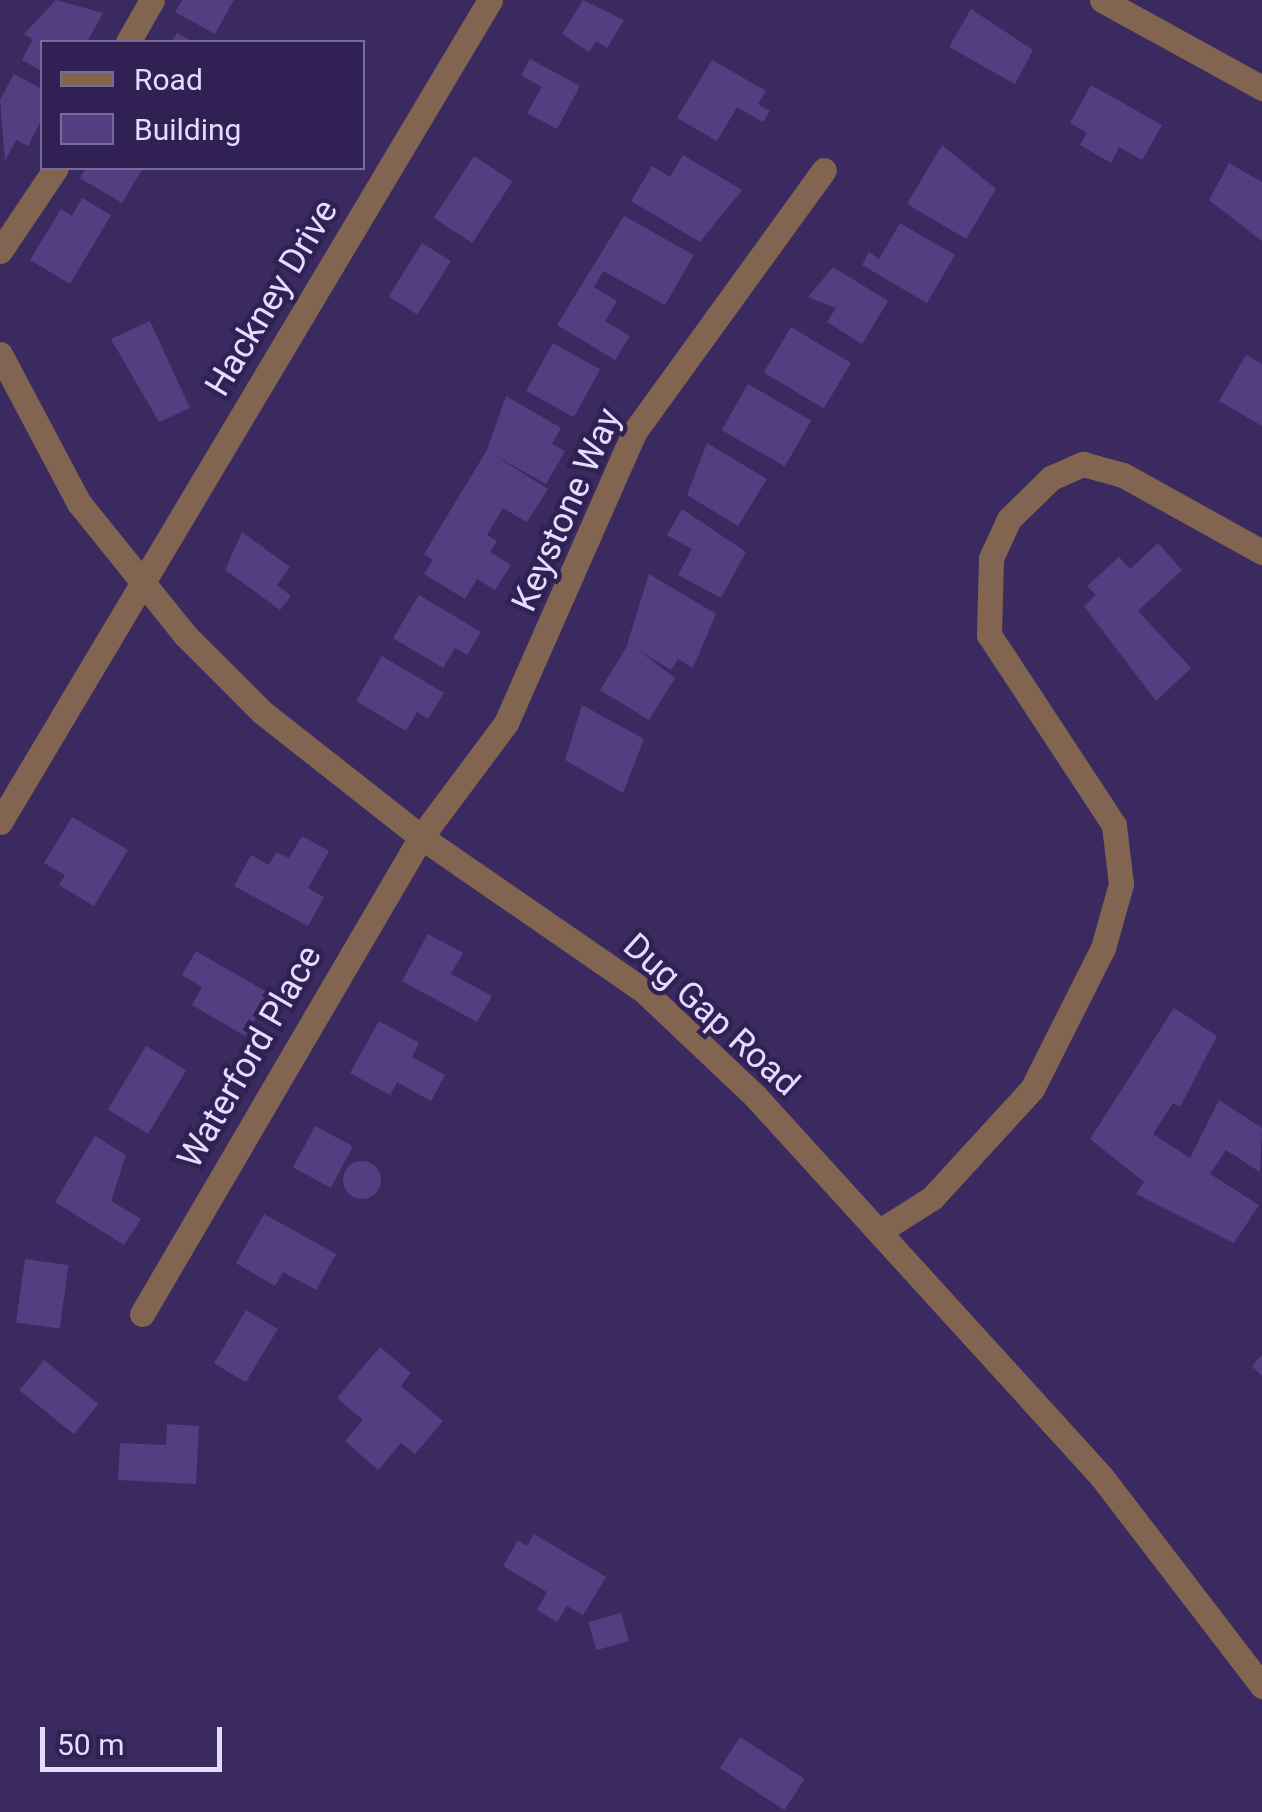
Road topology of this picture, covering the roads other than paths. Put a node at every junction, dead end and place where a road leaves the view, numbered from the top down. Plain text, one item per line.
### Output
1 (152, 0) edge
2 (490, 0) edge
3 (1104, 0) edge
4 (129, 40) edge
5 (1262, 88) edge
6 (55, 170) edge
7 (824, 170) dead end
8 (0, 250) edge
9 (0, 354) edge
10 (1262, 552) edge
11 (144, 580) junction
12 (0, 822) edge
13 (421, 837) junction
14 (883, 1229) junction
15 (142, 1314) dead end
16 (1262, 1686) edge

1 - 4 street
2 - 11 street, Hackney Drive
3 - 5 street
6 - 8 street
7 - 13 street, Keystone Way
9 - 11 street, Dug Gap Road
10 - 14 street
11 - 12 street, Hackney Drive
11 - 13 street, Dug Gap Road
13 - 14 street, Dug Gap Road
13 - 15 street, Waterford Place
14 - 16 street, Dug Gap Road

